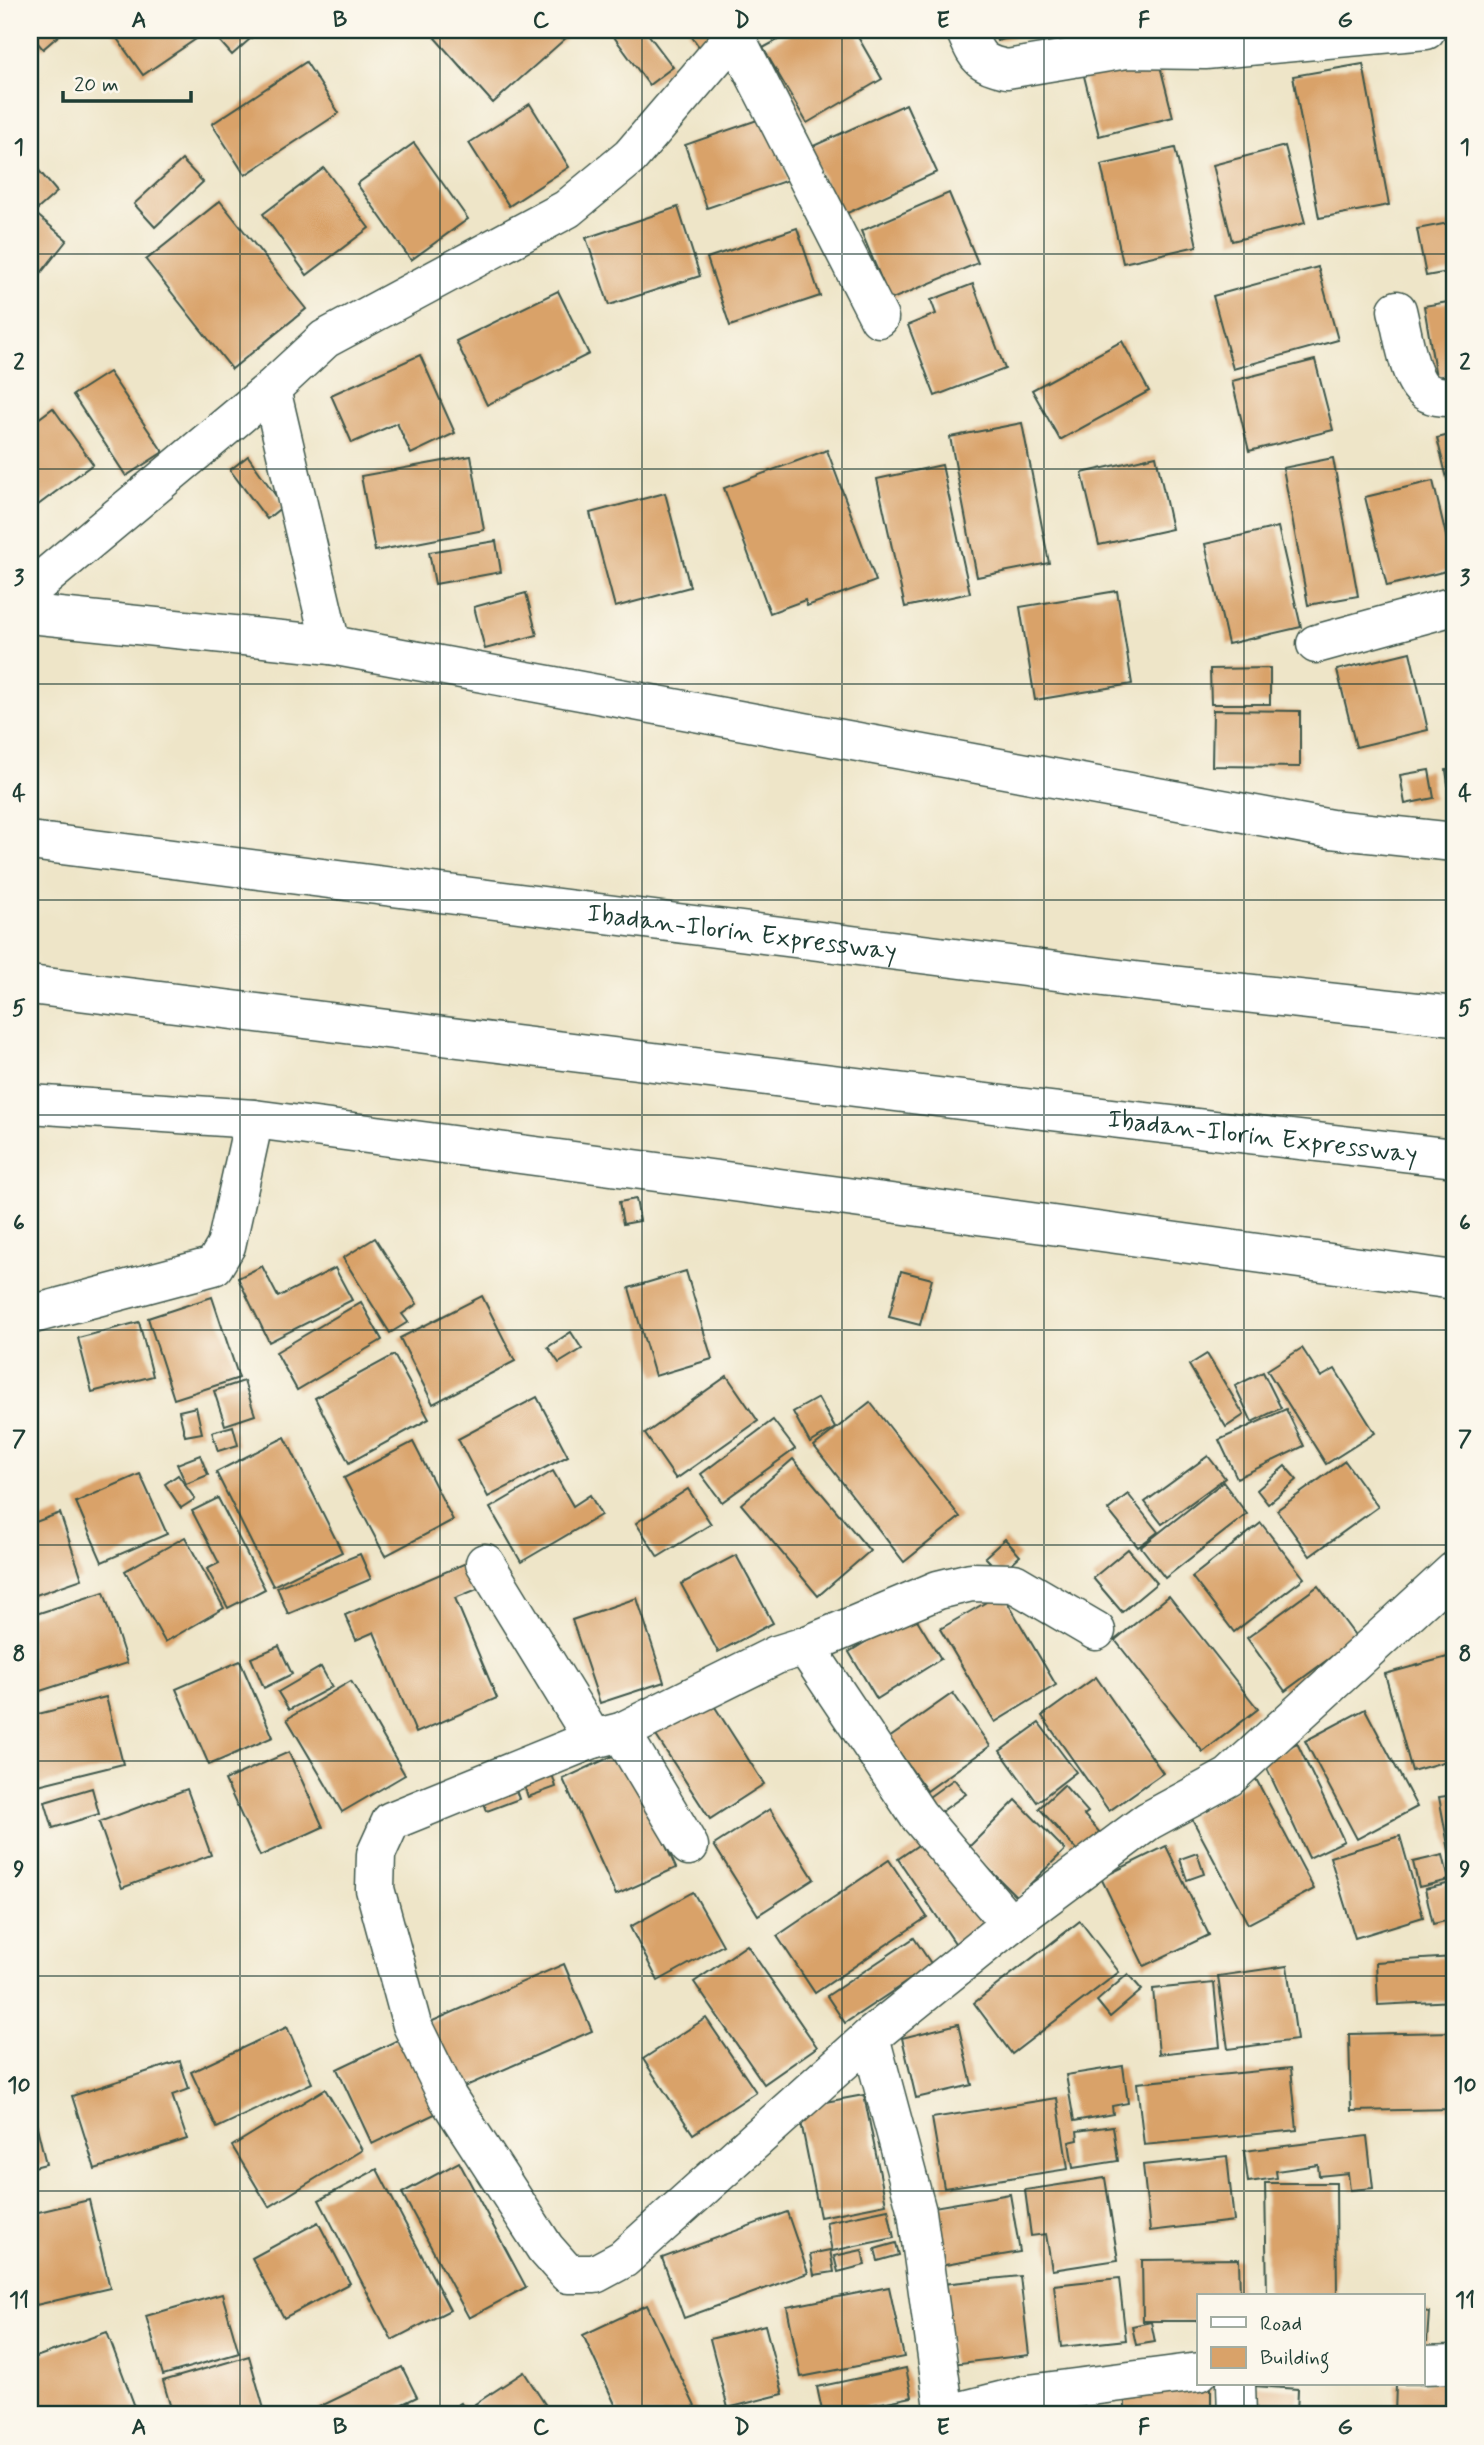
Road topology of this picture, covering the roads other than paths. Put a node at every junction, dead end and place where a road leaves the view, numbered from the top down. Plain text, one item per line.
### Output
1 (965, 30) edge
2 (1426, 30) edge
3 (736, 32) edge
4 (1397, 310) dead end
5 (879, 318) dead end
6 (271, 389) junction
7 (1454, 397) edge
8 (30, 590) edge
9 (1454, 606) edge
10 (30, 614) edge
11 (1316, 643) dead end
12 (331, 645) junction
13 (30, 841) edge
14 (1454, 842) edge
15 (30, 985) edge
16 (1454, 1016) edge
17 (30, 1104) edge
18 (254, 1119) junction
19 (1454, 1158) edge
20 (1454, 1280) edge
21 (30, 1315) edge
22 (485, 1563) dead end
23 (1454, 1572) edge
24 (1096, 1631) dead end
25 (805, 1646) junction
26 (607, 1735) junction
27 (689, 1846) dead end
28 (1010, 1924) junction
29 (870, 2037) junction
30 (1454, 2364) edge
31 (1424, 2365) edge
32 (1197, 2372) edge
33 (1236, 2386) edge
34 (1237, 2415) edge

1 - 2 main road
3 - 5 main road
3 - 6 main road
4 - 7 main road
6 - 8 main road
6 - 12 main road
9 - 11 main road
10 - 12 main road
12 - 14 main road
13 - 16 main road, Ibadan-Ilorin Expressway
15 - 19 main road, Ibadan-Ilorin Expressway
17 - 18 main road
18 - 20 main road
18 - 21 main road
22 - 26 main road
23 - 28 main road
24 - 25 main road
25 - 26 main road
25 - 28 main road
26 - 27 main road
26 - 29 main road
28 - 29 main road
29 - 32 main road
30 - 31 main road
33 - 34 main road

